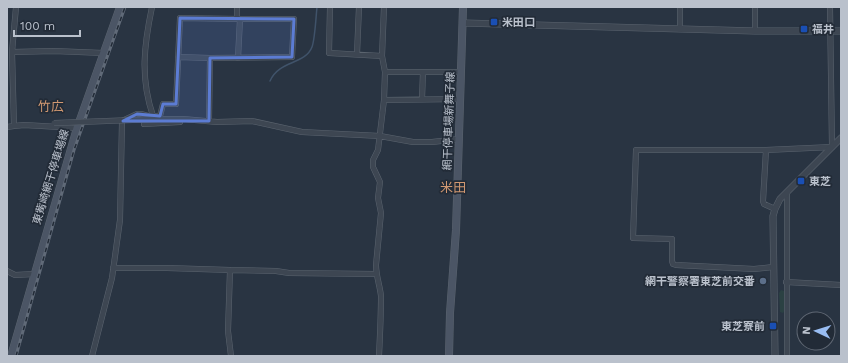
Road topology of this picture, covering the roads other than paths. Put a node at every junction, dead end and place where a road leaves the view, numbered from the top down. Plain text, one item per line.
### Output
1 (16, 7) edge
2 (120, 7) edge
3 (152, 7) edge
4 (237, 7) edge
5 (330, 7) edge
6 (359, 7) edge
7 (384, 7) edge
8 (463, 7) edge
9 (680, 7) edge
10 (755, 7) edge
11 (830, 7) edge
12 (239, 19) junction
13 (463, 23) junction
14 (680, 29) junction
15 (755, 31) junction
16 (831, 31) junction
17 (841, 31) edge
18 (12, 52) junction
19 (103, 53) junction
20 (357, 54) junction
21 (382, 56) junction
22 (178, 57) junction
23 (210, 58) junction
24 (238, 58) junction
25 (385, 72) junction
26 (423, 72) junction
27 (461, 72) junction
28 (422, 99) junction
29 (384, 100) junction
30 (460, 100) junction
31 (153, 116) junction
32 (209, 121) junction
33 (7, 123) edge
34 (14, 124) junction
35 (144, 124) dead end
36 (7, 127) edge
37 (77, 128) junction
38 (380, 136) junction
39 (841, 138) edge
40 (459, 139) junction
41 (832, 147) junction
42 (766, 150) junction
43 (787, 193) junction
44 (775, 209) junction
45 (773, 267) junction
46 (113, 268) junction
47 (230, 270) junction
48 (7, 271) edge
49 (34, 274) junction
50 (376, 274) junction
51 (786, 282) junction
52 (841, 285) edge
53 (10, 356) edge
54 (92, 356) edge
55 (231, 356) edge
56 (379, 356) edge
57 (449, 356) edge
58 (775, 356) edge
59 (787, 356) edge

1 - 18 street
2 - 19 main road, 東觜崎網干停車場線
3 - 31 street
4 - 12 street
5 - 20 street
6 - 20 street
7 - 21 street
8 - 13 main road, 網干停車場新舞子線
9 - 14 street
10 - 15 street
11 - 16 street
12 - 22 street
12 - 24 street
12 - 24 street
13 - 14 street
13 - 27 main road, 網干停車場新舞子線
14 - 15 street
15 - 16 street
16 - 17 street
16 - 41 street
18 - 19 street
18 - 34 street
19 - 37 main road, 東觜崎網干停車場線
20 - 21 street
21 - 25 street
22 - 23 street
22 - 31 street
23 - 24 street
23 - 32 street
25 - 26 street
25 - 29 street
26 - 27 street
26 - 28 street
27 - 30 main road, 網干停車場新舞子線
28 - 29 street
28 - 30 street
29 - 38 street
30 - 40 main road, 網干停車場新舞子線
31 - 46 street
32 - 34 street, bridge
32 - 35 street
32 - 38 street
33 - 34 street
34 - 36 street
34 - 37 street
37 - 49 main road, 東觜崎網干停車場線
38 - 40 street
38 - 50 street
39 - 41 street
40 - 57 main road, 網干停車場新舞子線
41 - 42 street
41 - 43 street
42 - 44 street
42 - 45 street
43 - 44 street
43 - 51 street
44 - 45 street
45 - 58 street
46 - 47 street
46 - 54 street
47 - 50 street
47 - 55 street
48 - 49 street
49 - 53 main road, 東觜崎網干停車場線
50 - 56 street
51 - 52 street
51 - 59 street

